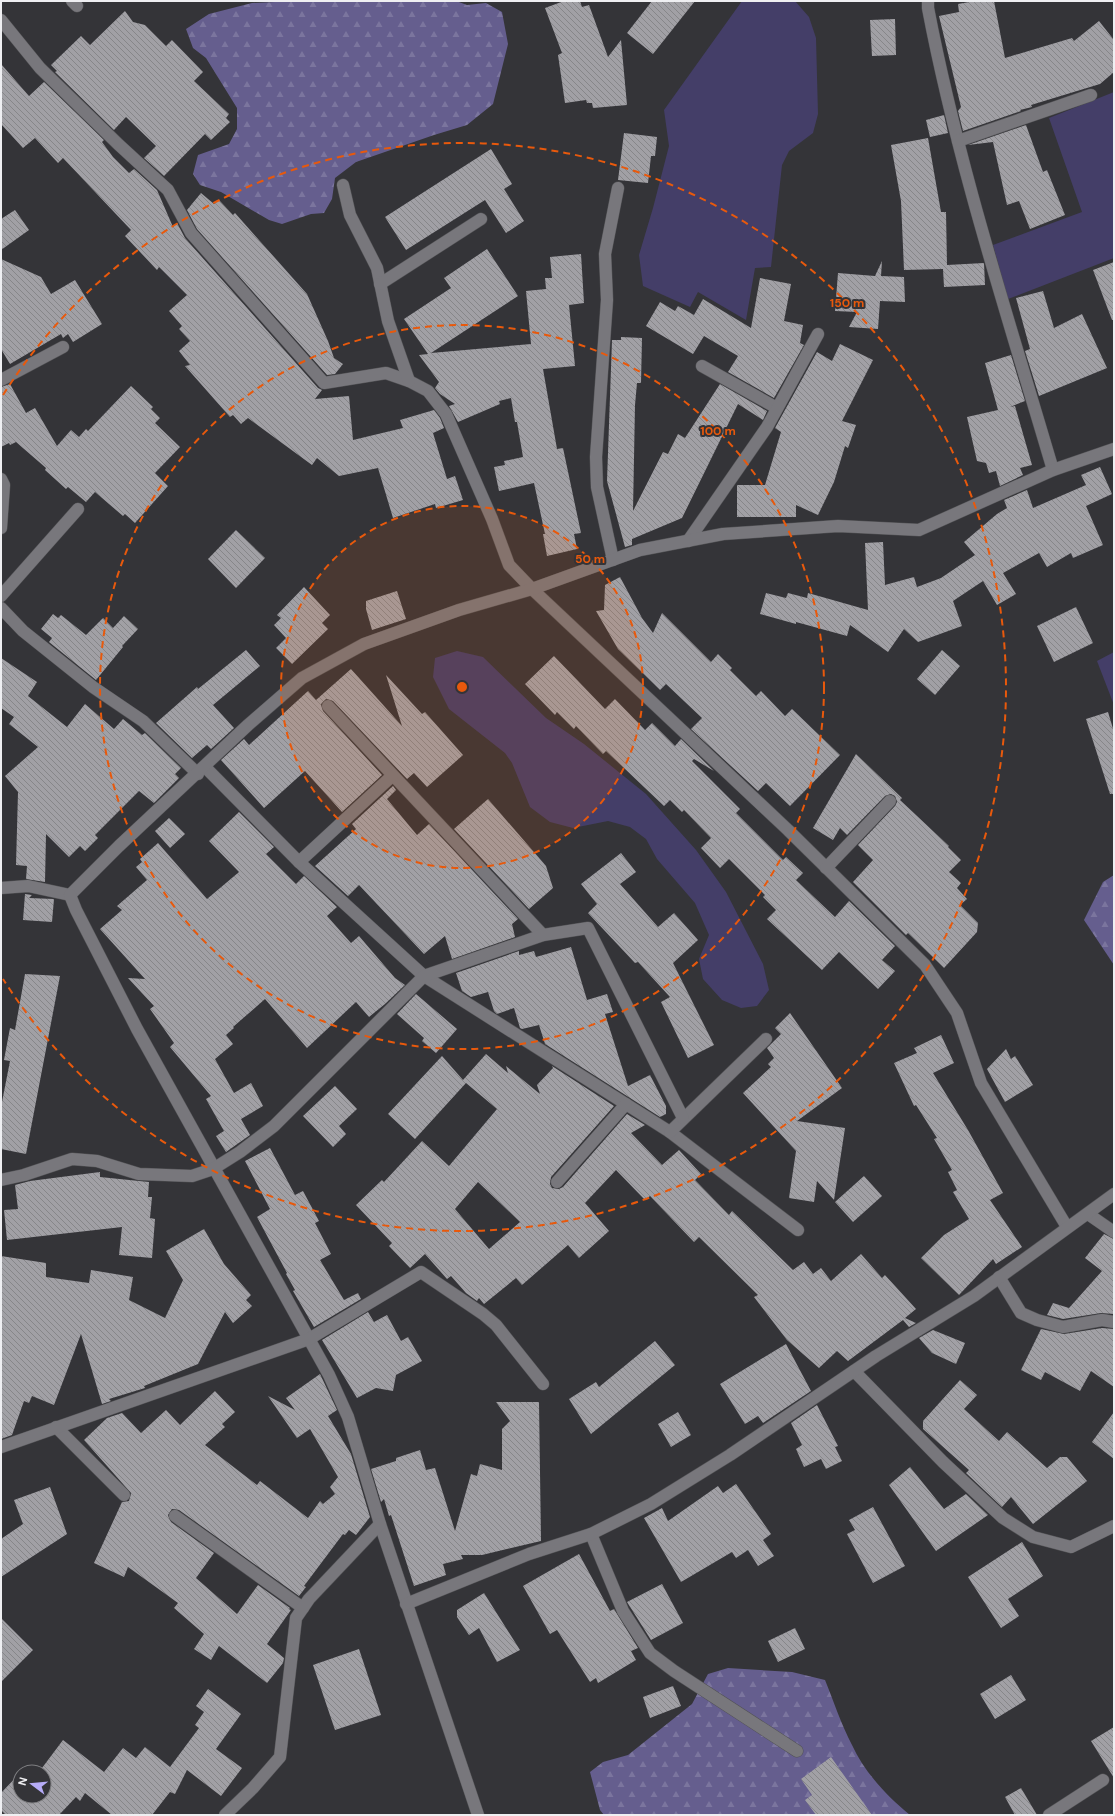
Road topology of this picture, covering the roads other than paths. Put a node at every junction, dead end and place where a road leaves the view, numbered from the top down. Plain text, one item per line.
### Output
1 (928, 1) edge
2 (1, 20) edge
3 (1091, 95) dead end
4 (958, 141) junction
5 (343, 185) dead end
6 (618, 188) dead end
7 (481, 219) dead end
8 (380, 284) junction
9 (818, 334) dead end
10 (63, 348) dead end
11 (702, 366) dead end
12 (1, 380) edge
13 (409, 381) junction
14 (777, 408) junction
15 (1114, 449) edge
16 (1053, 470) junction
17 (1, 479) edge
18 (78, 509) dead end
19 (1, 528) edge
20 (688, 541) junction
21 (613, 560) junction
22 (532, 589) junction
23 (1, 596) edge
24 (1, 608) edge
25 (328, 706) dead end
26 (201, 770) junction
27 (392, 776) junction
28 (890, 802) dead end
29 (299, 862) junction
30 (826, 868) junction
31 (1, 888) edge
32 (70, 895) junction
33 (543, 936) junction
34 (424, 976) junction
35 (766, 1039) dead end
36 (626, 1104) junction
37 (683, 1118) junction
38 (670, 1132) junction
39 (213, 1168) junction
40 (1, 1180) edge
41 (557, 1182) dead end
42 (1114, 1194) edge
43 (1088, 1214) junction
44 (1067, 1227) junction
45 (798, 1230) dead end
46 (1114, 1232) edge
47 (999, 1277) junction
48 (1114, 1322) edge
49 (309, 1339) junction
50 (854, 1371) junction
51 (543, 1384) dead end
52 (56, 1427) junction
53 (1, 1447) edge
54 (124, 1495) dead end
55 (175, 1516) dead end
56 (380, 1524) junction
57 (1114, 1526) edge
58 (591, 1534) junction
59 (406, 1604) junction
60 (303, 1608) junction
61 (797, 1751) dead end
62 (1103, 1780) dead end
63 (225, 1815) edge
64 (478, 1815) edge
65 (1049, 1815) edge

1 - 4 street
2 - 13 street
3 - 4 street
4 - 16 street
5 - 8 street
6 - 21 street
7 - 8 street
8 - 13 street
9 - 14 street
10 - 12 street
11 - 14 street
13 - 22 street
14 - 20 street
15 - 16 street
16 - 20 street
17 - 19 street
18 - 23 street
20 - 21 street
21 - 22 street
22 - 26 street
22 - 30 street
24 - 26 street
25 - 27 street
26 - 29 street
26 - 32 street
27 - 29 street
27 - 33 street
28 - 30 street
29 - 34 street
30 - 44 street
31 - 32 street
32 - 39 street
33 - 34 street
33 - 37 street
34 - 36 street
34 - 39 street
35 - 37 street
36 - 38 street
36 - 41 street
37 - 38 street
38 - 45 street
39 - 40 street
39 - 49 street
42 - 43 street
43 - 44 street
43 - 46 street
44 - 47 street
47 - 48 street
47 - 50 street
49 - 51 street
49 - 52 street
49 - 56 street
50 - 57 street
50 - 58 street
52 - 53 street
52 - 54 street
55 - 60 street
56 - 59 street
56 - 60 street
58 - 59 street
58 - 61 street
59 - 64 street
60 - 63 street
62 - 65 street

